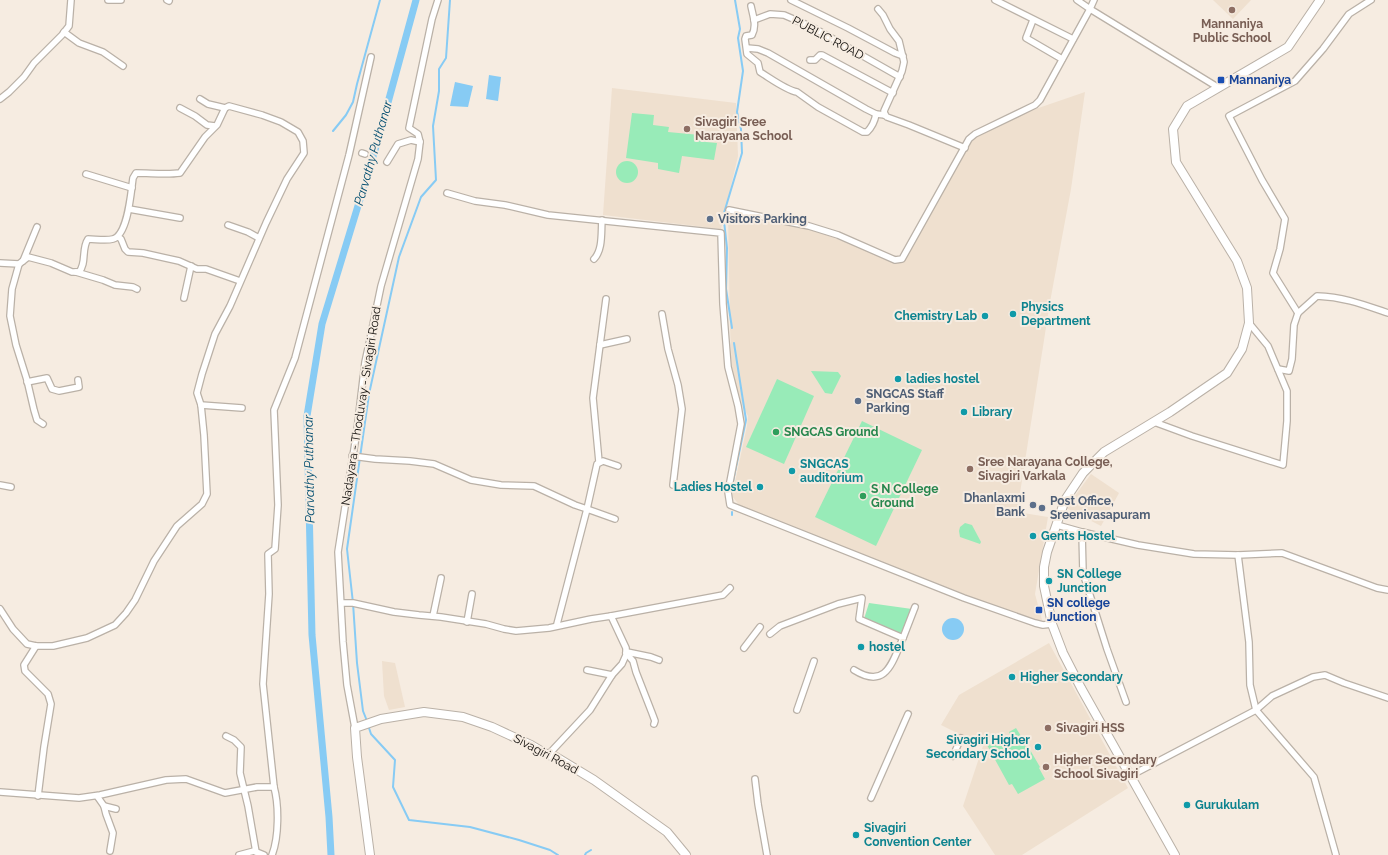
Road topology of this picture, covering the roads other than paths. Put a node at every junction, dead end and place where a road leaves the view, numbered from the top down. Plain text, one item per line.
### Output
1 (71, 0) edge
2 (108, 0) edge
3 (121, 0) edge
4 (438, 0) edge
5 (791, 0) edge
6 (995, 0) edge
7 (1076, 0) edge
8 (1094, 0) edge
9 (1320, 0) edge
10 (1371, 0) edge
11 (751, 6) dead end
12 (1090, 8) junction
13 (878, 9) dead end
14 (754, 20) junction
15 (1032, 20) junction
16 (64, 32) junction
17 (1073, 39) junction
18 (746, 48) junction
19 (903, 56) junction
20 (371, 57) dead end
21 (1062, 59) junction
22 (810, 60) dead end
23 (123, 66) dead end
24 (900, 77) junction
25 (1219, 88) junction
26 (893, 93) junction
27 (0, 99) edge
28 (200, 99) dead end
29 (180, 108) dead end
30 (225, 108) junction
31 (876, 114) junction
32 (885, 115) junction
33 (215, 126) junction
34 (420, 142) junction
35 (965, 148) junction
36 (387, 162) dead end
37 (86, 174) dead end
38 (132, 188) junction
39 (448, 193) dead end
40 (129, 209) junction
41 (729, 210) dead end
42 (180, 218) dead end
43 (602, 220) junction
44 (228, 225) dead end
45 (37, 227) dead end
46 (118, 237) junction
47 (259, 238) junction
48 (594, 258) dead end
49 (20, 262) junction
50 (0, 263) edge
51 (191, 266) junction
52 (76, 272) junction
53 (240, 281) junction
54 (137, 289) dead end
55 (184, 298) dead end
56 (606, 299) dead end
57 (1298, 313) junction
58 (1388, 313) edge
59 (662, 314) dead end
60 (1248, 322) junction
61 (627, 339) dead end
62 (600, 345) junction
63 (1278, 369) junction
64 (78, 380) dead end
65 (27, 382) junction
66 (201, 405) junction
67 (242, 408) dead end
68 (1154, 422) junction
69 (43, 424) dead end
70 (352, 456) junction
71 (599, 462) junction
72 (618, 466) dead end
73 (0, 485) edge
74 (673, 485) dead end
75 (11, 486) dead end
76 (587, 509) junction
77 (615, 518) dead end
78 (1057, 525) junction
79 (1082, 532) junction
80 (1238, 555) junction
81 (441, 578) dead end
82 (730, 588) dead end
83 (1388, 590) edge
84 (472, 594) dead end
85 (342, 603) junction
86 (916, 607) dead end
87 (0, 609) edge
88 (433, 616) junction
89 (611, 616) junction
90 (467, 622) junction
91 (557, 624) dead end
92 (1052, 624) junction
93 (760, 627) dead end
94 (770, 634) dead end
95 (903, 638) junction
96 (36, 646) junction
97 (744, 648) dead end
98 (626, 652) junction
99 (659, 660) dead end
100 (814, 661) dead end
101 (587, 670) dead end
102 (854, 670) dead end
103 (612, 675) junction
104 (1388, 698) edge
105 (1126, 702) dead end
106 (797, 710) dead end
107 (1256, 710) junction
108 (908, 714) dead end
109 (654, 724) dead end
110 (355, 728) junction
111 (226, 736) dead end
112 (961, 738) dead end
113 (548, 755) junction
114 (953, 756) dead end
115 (1130, 776) junction
116 (755, 779) dead end
117 (274, 786) junction
118 (243, 790) junction
119 (0, 792) edge
120 (38, 796) junction
121 (98, 796) junction
122 (871, 798) dead end
123 (104, 806) junction
124 (116, 809) dead end
125 (110, 851) dead end
126 (256, 852) junction
127 (250, 854) edge
128 (239, 855) edge
129 (264, 855) edge
130 (272, 855) edge
131 (370, 855) edge
132 (686, 855) edge
133 (767, 855) edge
134 (1175, 855) edge
135 (1336, 855) edge

1 - 16 street
2 - 3 street
4 - 34 street
5 - 19 street, PUBLIC ROAD
6 - 15 street
7 - 12 street
8 - 12 street
9 - 25 main road
10 - 57 street
11 - 14 street
12 - 17 street
12 - 25 street
13 - 19 street
14 - 18 street
14 - 24 street, PUBLIC ROAD
15 - 17 street
15 - 21 street
16 - 23 street
16 - 27 street
17 - 21 street
18 - 31 street
18 - 31 street
19 - 24 street
20 - 117 street
21 - 35 street
22 - 26 street
24 - 26 street
25 - 60 main road
26 - 32 street
28 - 30 street
29 - 33 street
30 - 33 street
30 - 47 street
31 - 32 street
32 - 35 street
33 - 38 street
34 - 36 street
34 - 70 street, Nadayara - Thoduvay - Sivagiri Road
35 - 41 street
37 - 38 street
38 - 40 street
39 - 43 street
40 - 42 street
40 - 46 street
43 - 48 street
43 - 92 street
44 - 47 street
45 - 49 street
46 - 51 street
46 - 52 street
47 - 53 street
49 - 50 street
49 - 52 street
49 - 65 street
51 - 53 street
51 - 55 street
52 - 54 street
53 - 66 street
56 - 62 street
57 - 58 street
57 - 63 street
59 - 74 street
60 - 63 street
60 - 68 main road
61 - 62 street
62 - 71 street
63 - 68 street
64 - 65 street
65 - 69 street
66 - 67 street
66 - 96 street
68 - 78 main road
70 - 76 street
70 - 85 street, Nadayara - Thoduvay - Sivagiri Road
71 - 72 street
71 - 76 street
73 - 75 street
76 - 77 street
76 - 91 street
78 - 79 street
78 - 92 main road
79 - 80 street
79 - 105 street
80 - 83 street
80 - 107 street
81 - 88 street
82 - 89 street
84 - 90 street
85 - 88 street
85 - 110 street, Nadayara - Thoduvay - Sivagiri Road
86 - 95 street
87 - 96 street
88 - 90 street
89 - 90 street
89 - 98 street
92 - 115 main road
93 - 97 street
94 - 95 street
95 - 102 street
96 - 120 street
98 - 99 street
98 - 103 street
98 - 109 street
100 - 106 street
101 - 103 street
103 - 113 street
104 - 107 street
107 - 115 street
107 - 135 street
108 - 122 street
110 - 113 main road, Sivagiri Road
110 - 131 main road
111 - 118 street
112 - 114 street
113 - 132 main road, Sivagiri Road
115 - 134 main road
116 - 133 street
117 - 118 street
117 - 130 street
118 - 121 street
118 - 126 street
119 - 120 street
120 - 121 street
121 - 123 street
123 - 124 street
123 - 125 street
126 - 127 street
126 - 129 street
127 - 128 street

